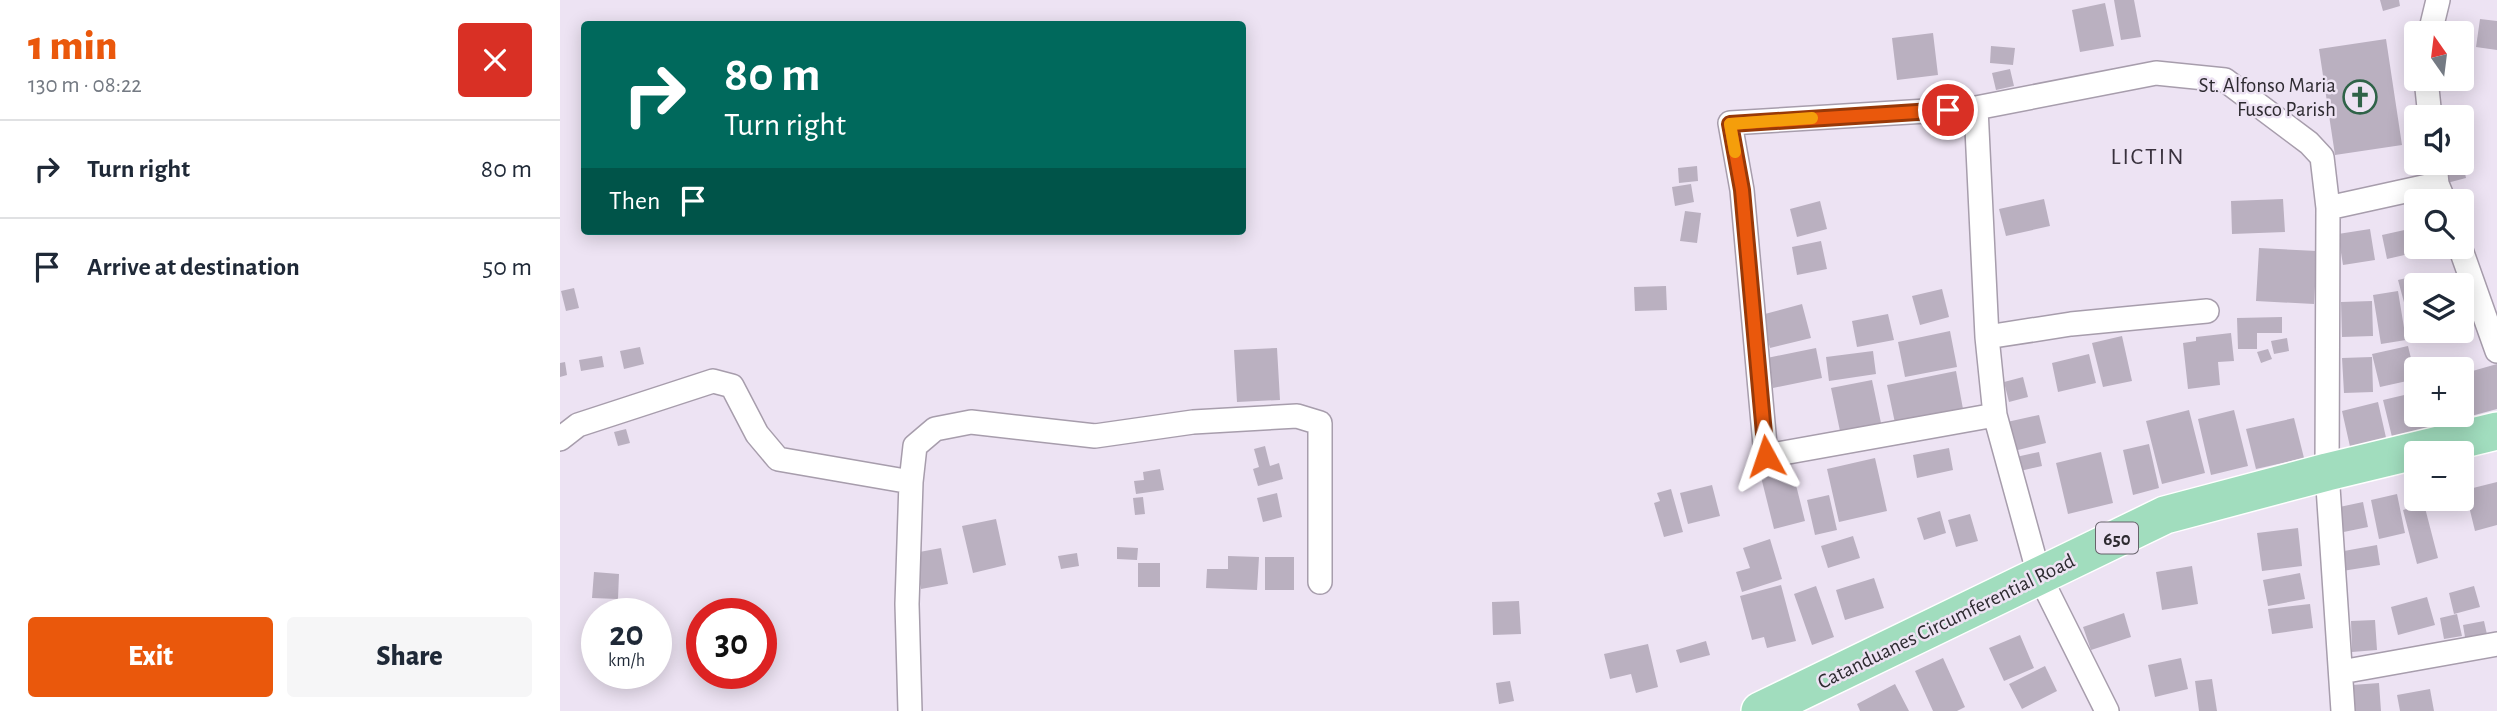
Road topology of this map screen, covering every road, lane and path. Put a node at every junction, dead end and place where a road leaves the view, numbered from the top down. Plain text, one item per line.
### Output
1 (2438, 0) edge
2 (2434, 21) edge
3 (1976, 108) junction
4 (2439, 183) edge
5 (2328, 208) junction
6 (2464, 259) edge
7 (2207, 311) dead end
8 (1987, 337) junction
9 (2497, 351) edge
10 (1995, 415) junction
11 (2497, 431) edge
12 (560, 439) edge
13 (2327, 472) junction
14 (911, 482) junction
15 (2039, 575) junction
16 (1320, 582) dead end
17 (2497, 644) edge
18 (2342, 672) junction
19 (2093, 684) junction
20 (910, 711) edge
21 (1760, 711) edge
22 (2088, 711) edge
23 (2108, 711) edge
24 (2343, 711) edge

1 - 2 street
3 - 5 street
3 - 8 street
3 - 10 street
4 - 5 street
5 - 13 street
6 - 9 street
7 - 8 street
8 - 10 street
10 - 15 street
11 - 13 main road, Catanduanes Circumferential Road / 650
12 - 14 street
13 - 15 main road, Catanduanes Circumferential Road / 650
13 - 18 street
14 - 16 street
14 - 20 street
15 - 19 street
15 - 21 main road, Catanduanes Circumferential Road / 650
17 - 18 street
18 - 24 street
19 - 22 street
19 - 23 street

